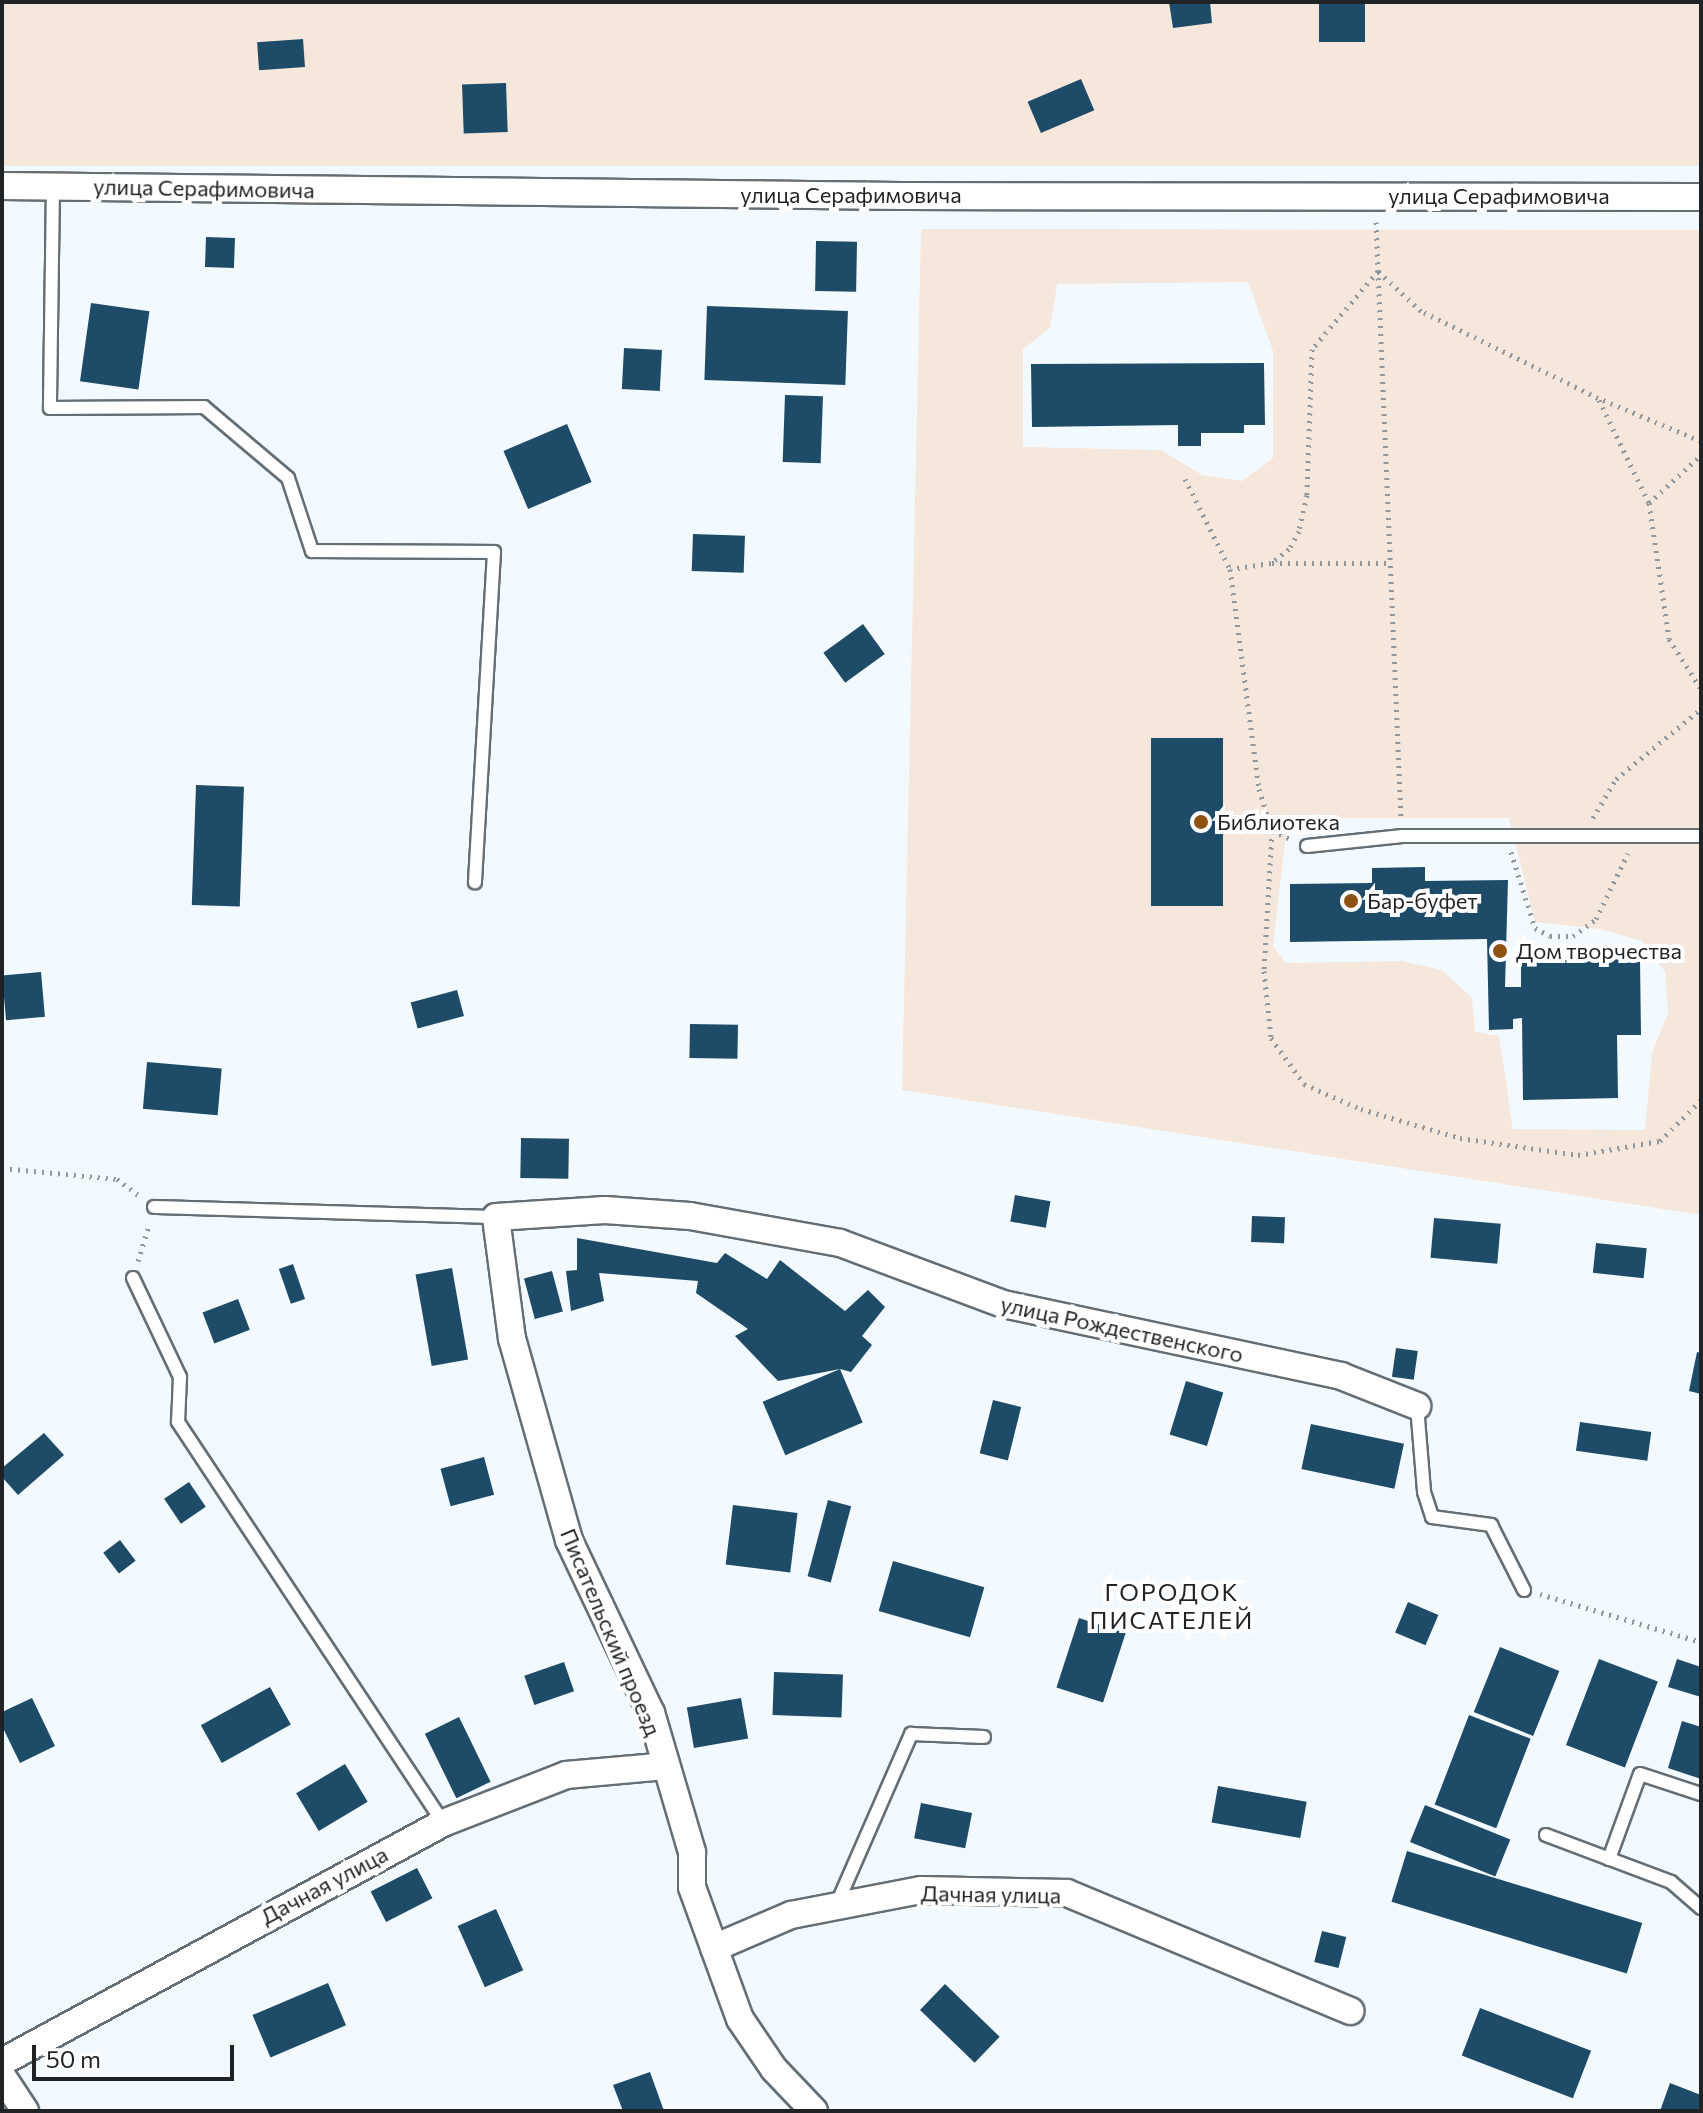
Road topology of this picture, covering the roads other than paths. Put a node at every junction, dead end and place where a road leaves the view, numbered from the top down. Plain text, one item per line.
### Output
1 (2, 186) edge
2 (53, 187) junction
3 (1701, 197) edge
4 (1701, 836) edge
5 (1307, 846) dead end
6 (475, 882) dead end
7 (154, 1207) road end
8 (496, 1217) junction
9 (133, 1278) road end
10 (1417, 1406) joint
11 (1524, 1590) road end
12 (984, 1737) dead end
13 (666, 1766) junction
14 (1701, 1794) edge
15 (443, 1823) junction
16 (1546, 1835) dead end
17 (1609, 1859) junction
18 (836, 1906) junction
19 (1701, 1908) edge
20 (714, 1948) junction
21 (1350, 2011) dead end
22 (2, 2062) edge
23 (2, 2076) edge
24 (25, 2111) edge
25 (814, 2111) edge

1 - 2 street, улица Серафимовича
2 - 3 street, улица Серафимовича
2 - 6 lane
4 - 5 lane
7 - 8 lane
8 - 10 street, улица Рождественского
8 - 13 street, Писательский проезд
9 - 15 lane
10 - 11 lane
12 - 18 lane
13 - 15 street, Дачная улица
13 - 20 street, Писательский проезд
14 - 17 lane
15 - 22 street, Дачная улица
16 - 17 lane
17 - 19 lane
18 - 20 street, Дачная улица
18 - 21 street, Дачная улица
20 - 25 street, Писательский проезд
23 - 24 street

